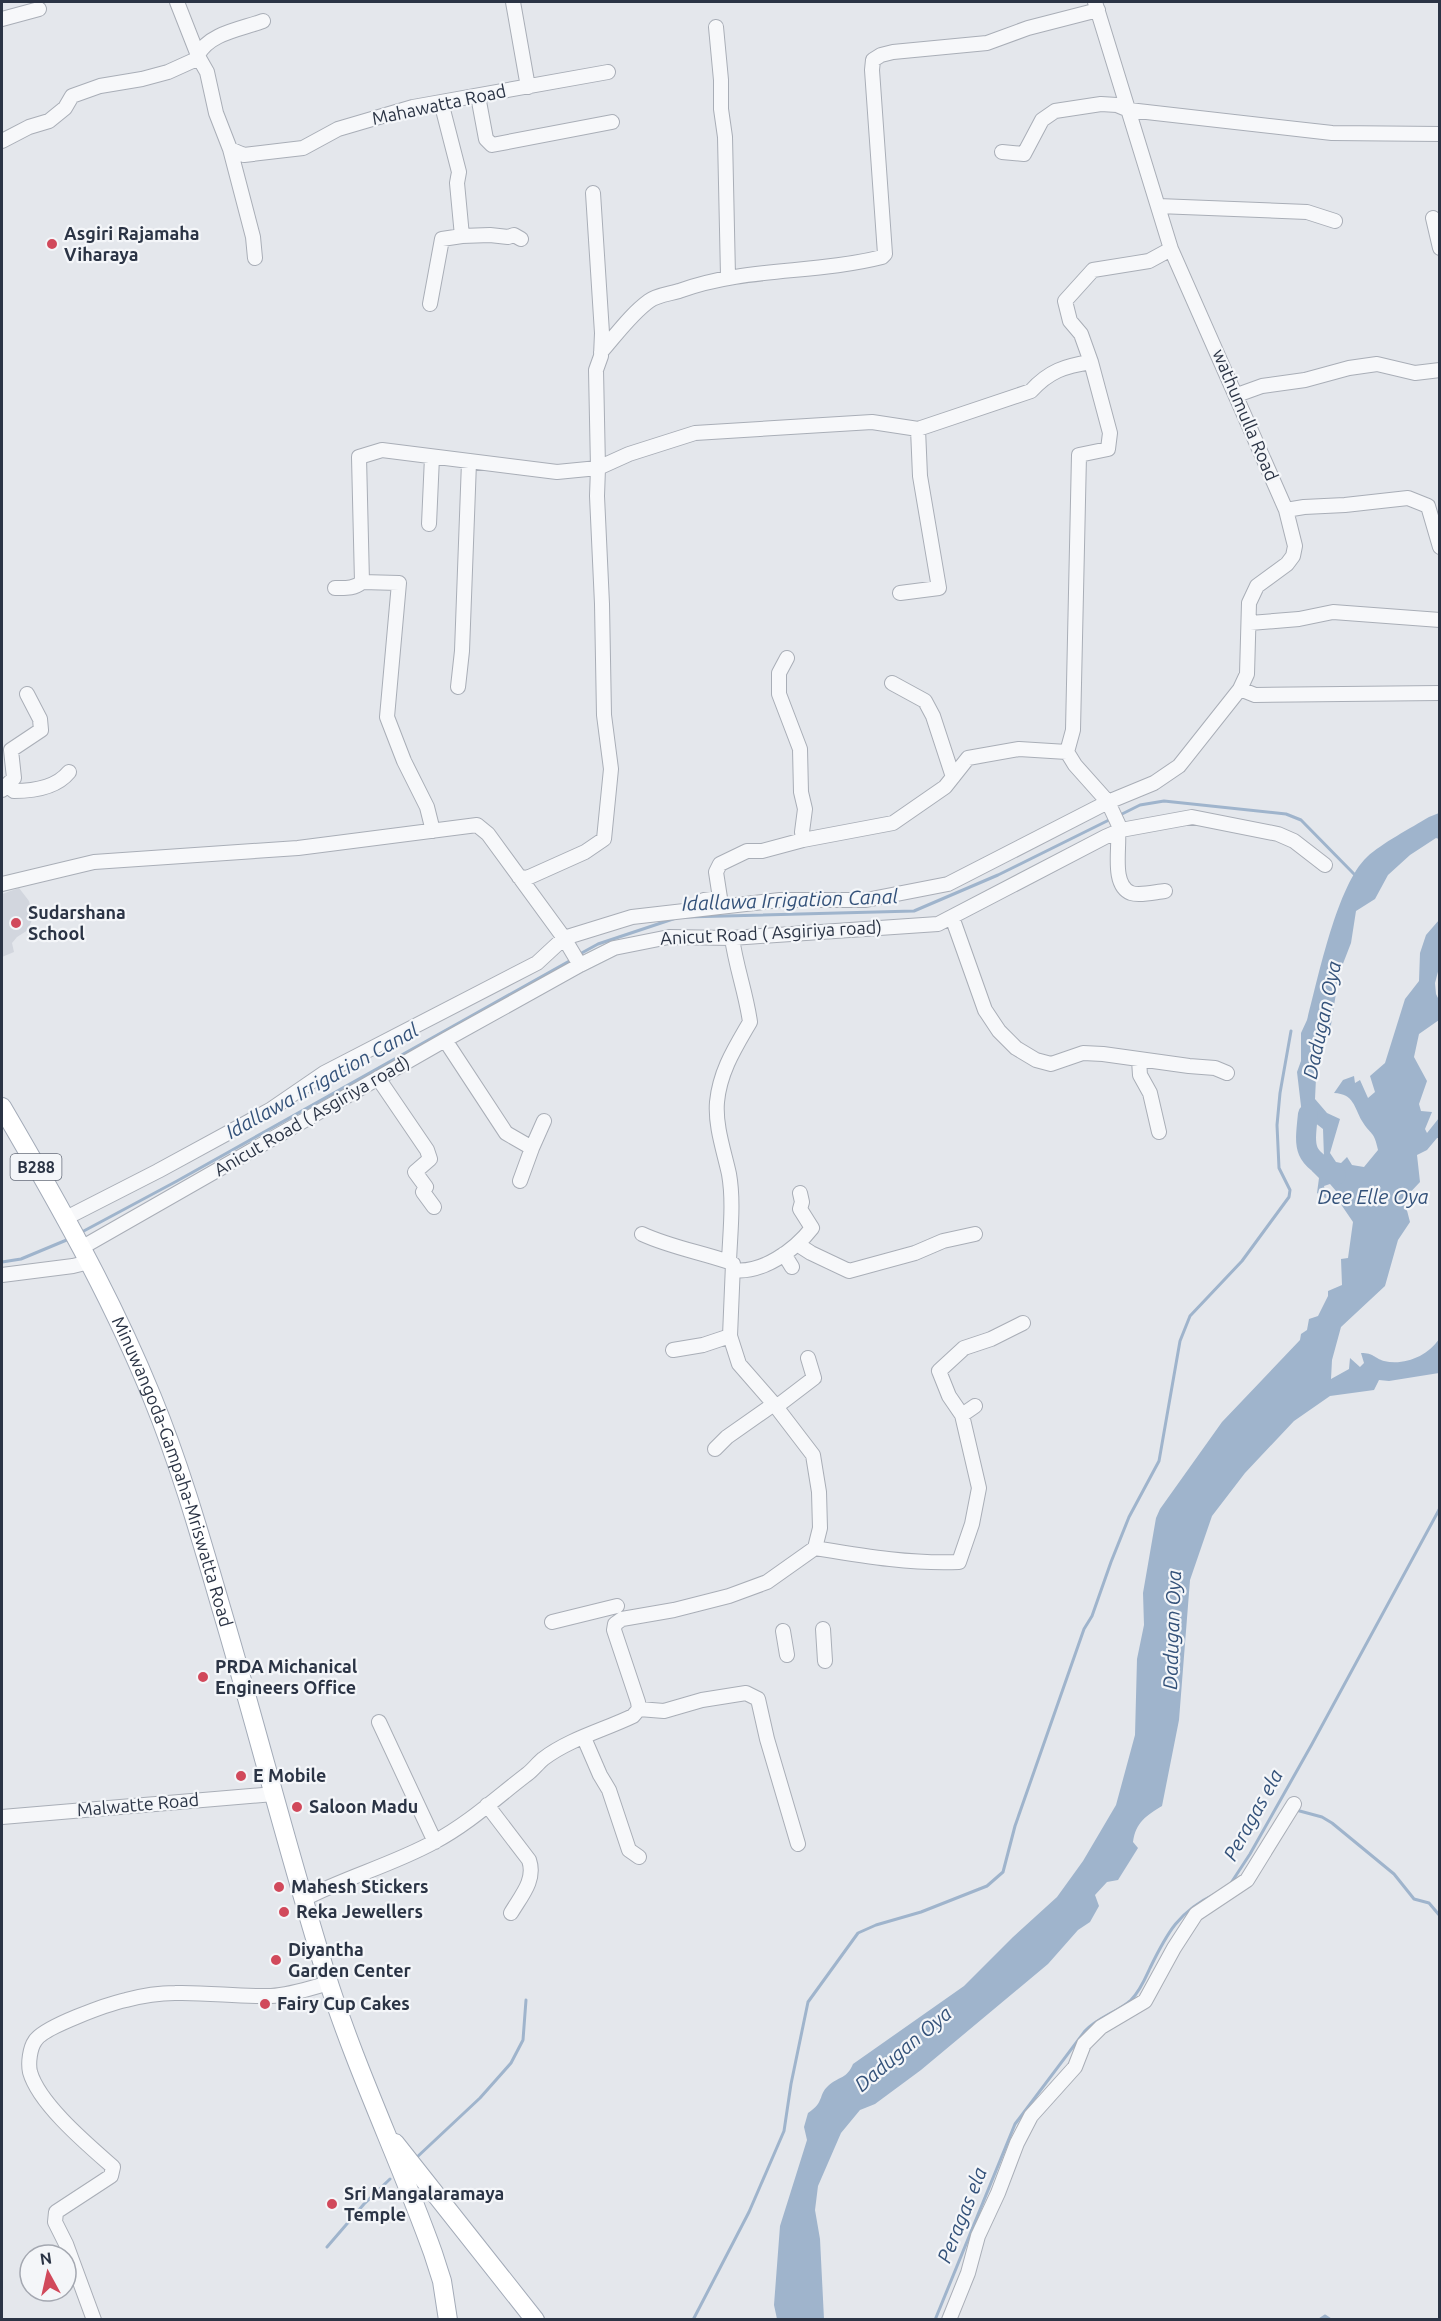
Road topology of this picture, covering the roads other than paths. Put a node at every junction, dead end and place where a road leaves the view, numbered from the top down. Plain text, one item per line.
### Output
1 (177, 2) edge
2 (513, 2) edge
3 (1097, 6) edge
4 (32, 7) edge
5 (2, 19) edge
6 (263, 21) dead end
7 (716, 27) dead end
8 (198, 56) junction
9 (608, 72) dead end
10 (528, 87) junction
11 (478, 96) junction
12 (441, 102) junction
13 (1129, 110) junction
14 (612, 122) dead end
15 (1440, 134) edge
16 (2, 141) edge
17 (230, 149) junction
18 (1002, 152) dead end
19 (593, 193) dead end
20 (1158, 206) junction
21 (1433, 218) dead end
22 (1335, 221) dead end
23 (462, 237) junction
24 (521, 239) dead end
25 (1440, 248) edge
26 (1171, 249) junction
27 (255, 258) dead end
28 (728, 276) junction
29 (430, 304) dead end
30 (602, 352) junction
31 (1091, 362) junction
32 (1440, 370) edge
33 (1237, 395) junction
34 (918, 429) junction
35 (409, 445) dead end
36 (428, 456) junction
37 (469, 462) junction
38 (598, 468) junction
39 (1286, 510) junction
40 (429, 524) dead end
41 (1440, 547) edge
42 (362, 582) junction
43 (335, 588) dead end
44 (900, 592) dead end
45 (1440, 620) edge
46 (1250, 623) junction
47 (787, 658) dead end
48 (892, 683) dead end
49 (458, 687) dead end
50 (1240, 689) junction
51 (1440, 693) edge
52 (27, 694) dead end
53 (1067, 753) junction
54 (69, 772) dead end
55 (953, 777) junction
56 (5, 788) edge
57 (1115, 819) junction
58 (433, 831) junction
59 (803, 840) junction
60 (1325, 865) dead end
61 (519, 877) junction
62 (2, 884) edge
63 (1165, 891) dead end
64 (632, 917) junction
65 (952, 917) junction
66 (732, 938) junction
67 (564, 939) junction
68 (576, 959) junction
69 (445, 1040) junction
70 (1139, 1060) junction
71 (1227, 1073) dead end
72 (378, 1078) junction
73 (2, 1107) edge
74 (544, 1122) dead end
75 (1159, 1132) dead end
76 (532, 1148) junction
77 (520, 1181) dead end
78 (800, 1193) dead end
79 (434, 1207) dead end
80 (64, 1219) junction
81 (642, 1234) dead end
82 (975, 1234) dead end
83 (797, 1244) junction
84 (784, 1254) junction
85 (85, 1255) junction
86 (731, 1266) junction
87 (792, 1267) dead end
88 (2, 1275) edge
89 (1023, 1323) dead end
90 (730, 1336) junction
91 (673, 1350) dead end
92 (808, 1358) dead end
93 (775, 1405) junction
94 (975, 1406) dead end
95 (962, 1415) junction
96 (715, 1449) dead end
97 (815, 1548) junction
98 (617, 1606) dead end
99 (552, 1623) dead end
100 (823, 1629) dead end
101 (783, 1631) dead end
102 (787, 1655) dead end
103 (825, 1661) dead end
104 (639, 1709) junction
105 (379, 1722) dead end
106 (584, 1738) junction
107 (274, 1794) junction
108 (1294, 1804) dead end
109 (487, 1805) junction
110 (2, 1817) edge
111 (435, 1842) junction
112 (798, 1844) dead end
113 (639, 1857) dead end
114 (304, 1899) junction
115 (511, 1913) dead end
116 (329, 1983) junction
117 (384, 2130) junction
118 (449, 2314) edge
119 (94, 2319) edge
120 (535, 2319) edge
121 (950, 2319) edge

1 - 8 street
2 - 10 street
3 - 13 street, wathumulla Road
3 - 28 street
4 - 5 street
6 - 8 street
7 - 28 street
8 - 16 street
8 - 17 street
9 - 10 street, Mahawatta Road
10 - 11 street, Mahawatta Road
11 - 12 street, Mahawatta Road
11 - 14 street
12 - 17 street, Mahawatta Road
12 - 23 street
13 - 15 street
13 - 18 street
13 - 20 street, wathumulla Road
17 - 27 street
19 - 30 street
20 - 22 street
20 - 26 street, wathumulla Road
21 - 25 street
23 - 24 street
23 - 29 street
26 - 31 street
26 - 33 street, wathumulla Road
28 - 30 street
30 - 38 street
31 - 34 street
31 - 53 street
32 - 33 street
33 - 39 street, wathumulla Road
34 - 38 street
34 - 44 street
35 - 36 street
36 - 37 street
36 - 40 street
36 - 42 street
37 - 38 street
37 - 49 street
38 - 61 street
39 - 41 street
39 - 46 street, wathumulla Road
42 - 43 street
42 - 58 street
45 - 46 street
46 - 50 street, wathumulla Road
47 - 59 street
48 - 55 street
50 - 51 street
50 - 57 street, wathumulla Road
52 - 56 street
53 - 55 street
53 - 57 street
54 - 56 street
55 - 59 street
57 - 60 street, Anicut Road ( Asgiriya road)
57 - 63 street
57 - 64 street
57 - 65 street, Anicut Road ( Asgiriya road)
58 - 61 street
58 - 62 street
59 - 64 street
61 - 67 street
64 - 67 street
65 - 66 street, Anicut Road ( Asgiriya road)
65 - 70 street
66 - 68 street, Anicut Road ( Asgiriya road)
66 - 86 street
67 - 68 street
67 - 80 street
68 - 69 street, Anicut Road ( Asgiriya road)
69 - 72 street, Anicut Road ( Asgiriya road)
69 - 76 street
70 - 71 street
70 - 75 street
72 - 79 street
72 - 85 street, Anicut Road ( Asgiriya road)
73 - 80 main road, Minuwangoda-Gampaha-Mriswatta Road / B288
74 - 76 street
76 - 77 street
78 - 83 street
80 - 85 main road, Minuwangoda-Gampaha-Mriswatta Road / B288
81 - 86 street
82 - 83 street
83 - 84 street
84 - 86 street
84 - 87 street
85 - 88 street, Anicut Road ( Asgiriya road)
85 - 107 main road, Minuwangoda-Gampaha-Mriswatta Road / B288
86 - 90 street
89 - 95 street
90 - 91 street
90 - 93 street
92 - 93 street
93 - 96 street
93 - 97 street
94 - 95 street
95 - 97 street
97 - 104 street
98 - 99 street
100 - 103 street
101 - 102 street
104 - 106 street
104 - 112 street
105 - 111 street
106 - 109 street
106 - 113 street
107 - 110 street, Malwatte Road
107 - 114 main road, Minuwangoda-Gampaha-Mriswatta Road / B288
108 - 121 street
109 - 111 street
109 - 115 street
111 - 114 street
114 - 116 main road, Minuwangoda-Gampaha-Mriswatta Road / B288
116 - 117 main road, Minuwangoda-Gampaha-Mriswatta Road / B288
116 - 119 street
117 - 118 main road, Minuwangoda-Gampaha-Mriswatta Road
117 - 120 main road, B288

